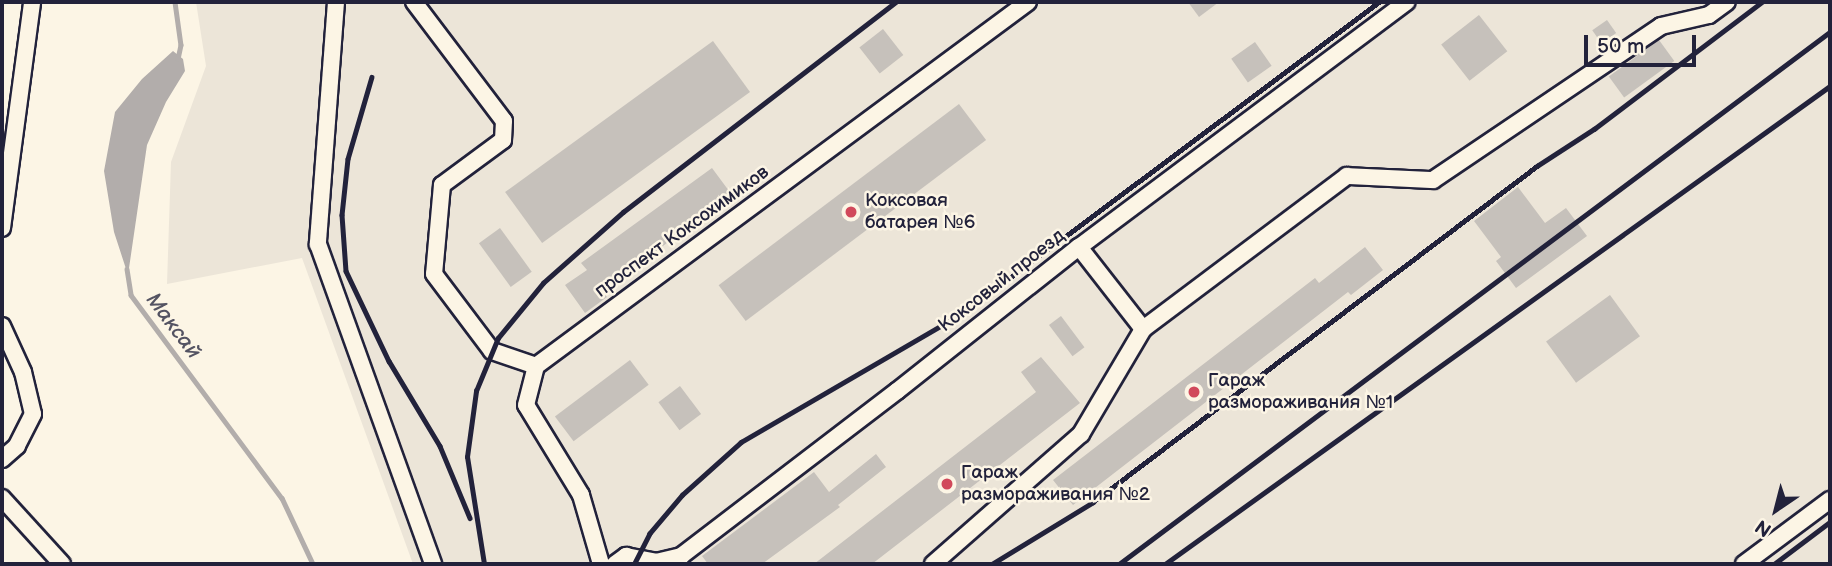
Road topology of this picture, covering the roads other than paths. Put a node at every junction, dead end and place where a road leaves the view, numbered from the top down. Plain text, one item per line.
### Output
1 (32, 2) edge
2 (336, 2) edge
3 (414, 2) edge
4 (1028, 2) edge
5 (1408, 2) edge
6 (1727, 2) edge
7 (2, 228) edge
8 (1079, 247) junction
9 (2, 326) edge
10 (1143, 329) junction
11 (536, 366) junction
12 (2, 459) edge
13 (2, 498) edge
14 (1830, 500) edge
15 (62, 564) edge
16 (433, 564) edge
17 (601, 564) edge
18 (615, 564) edge
19 (933, 564) edge
20 (1744, 564) edge

1 - 7 street
2 - 16 street
3 - 11 street
4 - 11 street, проспект Коксохимиков
5 - 8 street, Коксовый проезд
6 - 10 street
8 - 10 street
8 - 18 street, Коксовый проезд
9 - 12 street
10 - 19 street
11 - 17 street
13 - 15 street
14 - 20 street

